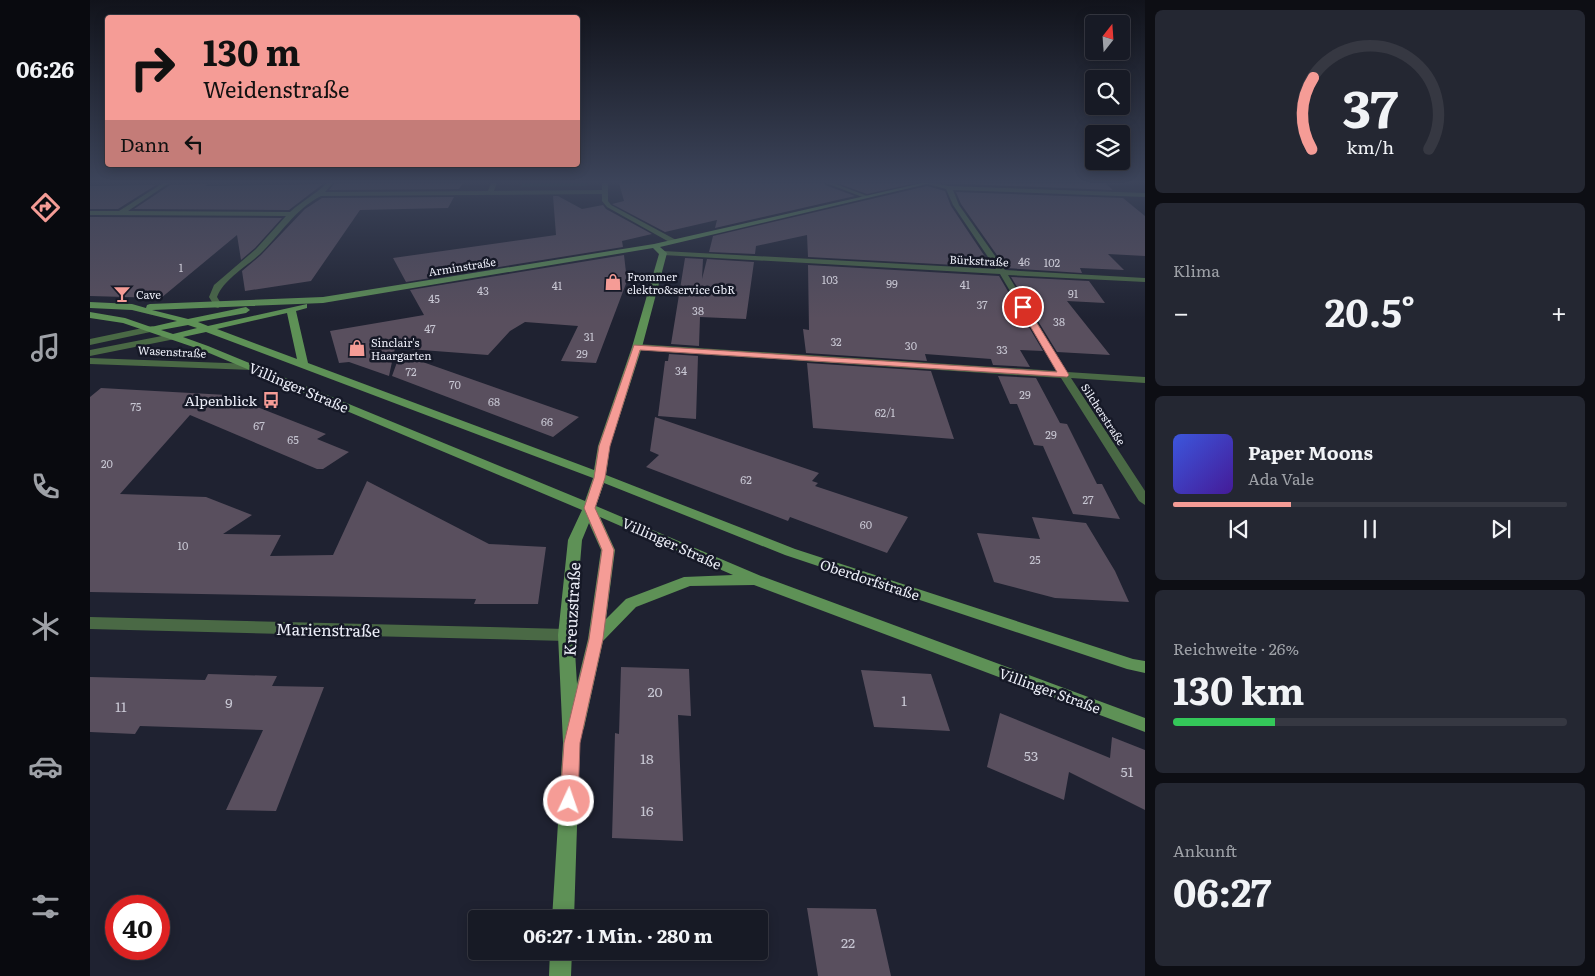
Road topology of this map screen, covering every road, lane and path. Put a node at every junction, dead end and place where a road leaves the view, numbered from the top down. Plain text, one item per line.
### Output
1 (280, 229) edge
2 (651, 229) edge
3 (729, 229) edge
4 (972, 229) edge
5 (674, 241) junction
6 (654, 246) junction
7 (663, 253) junction
8 (1003, 273) junction
9 (1145, 280) edge
10 (323, 300) junction
11 (277, 302) junction
12 (90, 304) edge
13 (218, 305) junction
14 (132, 307) junction
15 (291, 310) junction
16 (90, 314) edge
17 (189, 322) junction
18 (152, 329) junction
19 (207, 329) junction
20 (172, 336) junction
21 (90, 342) edge
22 (637, 347) junction
23 (90, 353) edge
24 (90, 361) edge
25 (303, 364) junction
26 (253, 367) junction
27 (1064, 375) junction
28 (1145, 380) edge
29 (599, 478) junction
30 (1145, 501) edge
31 (590, 508) junction
32 (756, 580) junction
33 (90, 623) edge
34 (566, 635) junction
35 (596, 639) junction
36 (1145, 666) edge
37 (1145, 725) edge
38 (572, 743) junction
39 (563, 910) edge
40 (561, 960) edge
41 (560, 976) edge

1 - 13 street
2 - 5 street
3 - 5 street, Arminstraße
4 - 8 street, Silcherstraße
5 - 6 street, Arminstraße
6 - 7 street
6 - 10 street, Arminstraße
7 - 8 street, Bürkstraße
7 - 22 street, Kreuzstraße
8 - 9 street, Bürkstraße
8 - 27 street, Silcherstraße
10 - 11 street, Arminstraße
10 - 15 street, Arminstraße
11 - 13 street, Arminstraße
11 - 17 street, Arminstraße
12 - 14 street, Villinger Straße
13 - 14 street, Arminstraße
14 - 17 street, Villinger Straße
15 - 19 street, Arminstraße
15 - 25 street
16 - 18 street, Villinger Straße
17 - 18 street, Arminstraße
17 - 19 street, Villinger Straße
18 - 20 street, Villinger Straße
18 - 21 street, Wasenstraße
19 - 20 street, Arminstraße
19 - 25 street, Villinger Straße
20 - 23 street, Wasenstraße
20 - 26 street, Villinger Straße
22 - 27 street
22 - 29 street, Kreuzstraße
24 - 26 street, Wasenstraße
25 - 29 street, Villinger Straße
26 - 31 street, Villinger Straße
27 - 28 street
27 - 30 street, Silcherstraße
29 - 31 street, Kreuzstraße
29 - 36 street, Oberdorfstraße
31 - 32 street, Villinger Straße
31 - 34 street, Kreuzstraße
31 - 35 street, Kreuzstraße
32 - 35 street
32 - 37 street, Villinger Straße
33 - 34 street, Marienstraße
34 - 38 street, Kreuzstraße
35 - 38 street, Kreuzstraße
38 - 39 street, Kreuzstraße
40 - 41 street

